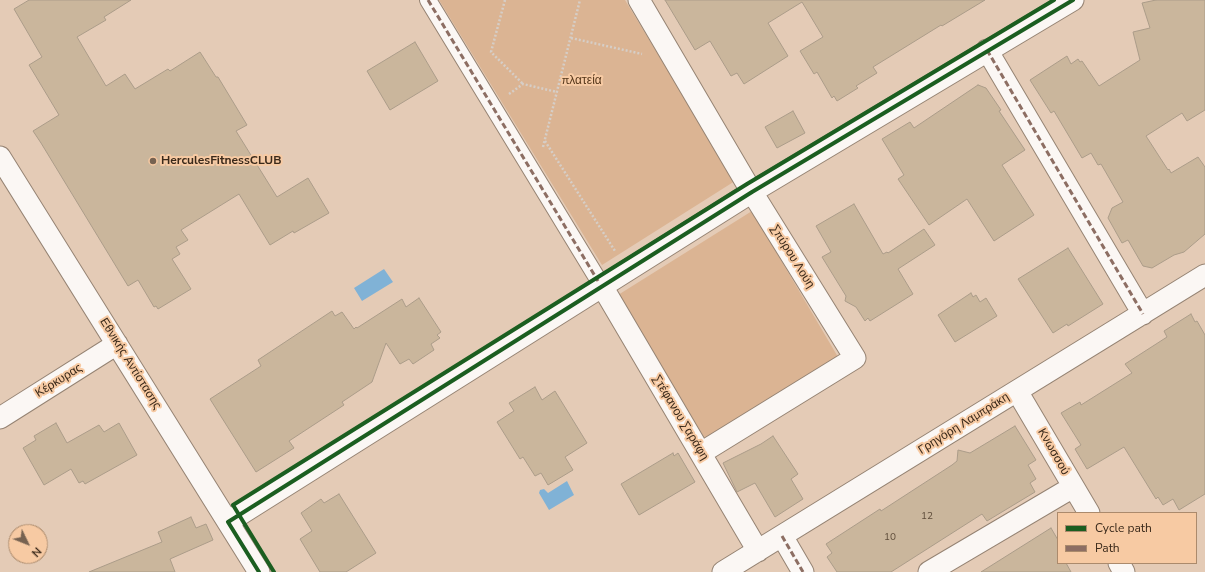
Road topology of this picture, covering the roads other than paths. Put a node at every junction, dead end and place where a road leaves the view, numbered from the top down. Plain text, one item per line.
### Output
1 (428, 0) edge
2 (638, 0) edge
3 (1073, 0) edge
4 (988, 50) junction
5 (1, 159) edge
6 (752, 192) junction
7 (1205, 275) edge
8 (602, 286) junction
9 (1143, 314) junction
10 (117, 344) junction
11 (1017, 391) junction
12 (0, 418) edge
13 (701, 454) junction
14 (1073, 487) junction
15 (1088, 512) edge
16 (228, 522) junction
17 (782, 536) junction
18 (758, 551) junction
19 (259, 572) edge
20 (723, 572) edge
21 (803, 572) edge
22 (929, 572) edge

1 - 8 street
2 - 6 street, Σπύρου Λούη
3 - 4 street
4 - 6 street
4 - 9 street
5 - 10 street, Εθνικής Αντίστασης
6 - 8 street
6 - 13 street, Σπύρου Λούη
7 - 9 street, Γρηγόρη Λαμπράκη
8 - 13 street, Στέφανου Σαράφη
8 - 16 street
9 - 11 street, Γρηγόρη Λαμπράκη
10 - 12 street, Κέρκυρας
10 - 16 street, Εθνικής Αντίστασης
11 - 14 street, Κνωσσού
11 - 17 street, Γρηγόρη Λαμπράκη
13 - 18 street, Στέφανου Σαράφη
14 - 15 street, Κνωσσού
14 - 22 street
16 - 19 street, Εθνικής Αντίστασης
17 - 18 street, Γρηγόρη Λαμπράκη
17 - 21 street
18 - 20 street, Γρηγόρη Λαμπράκη

